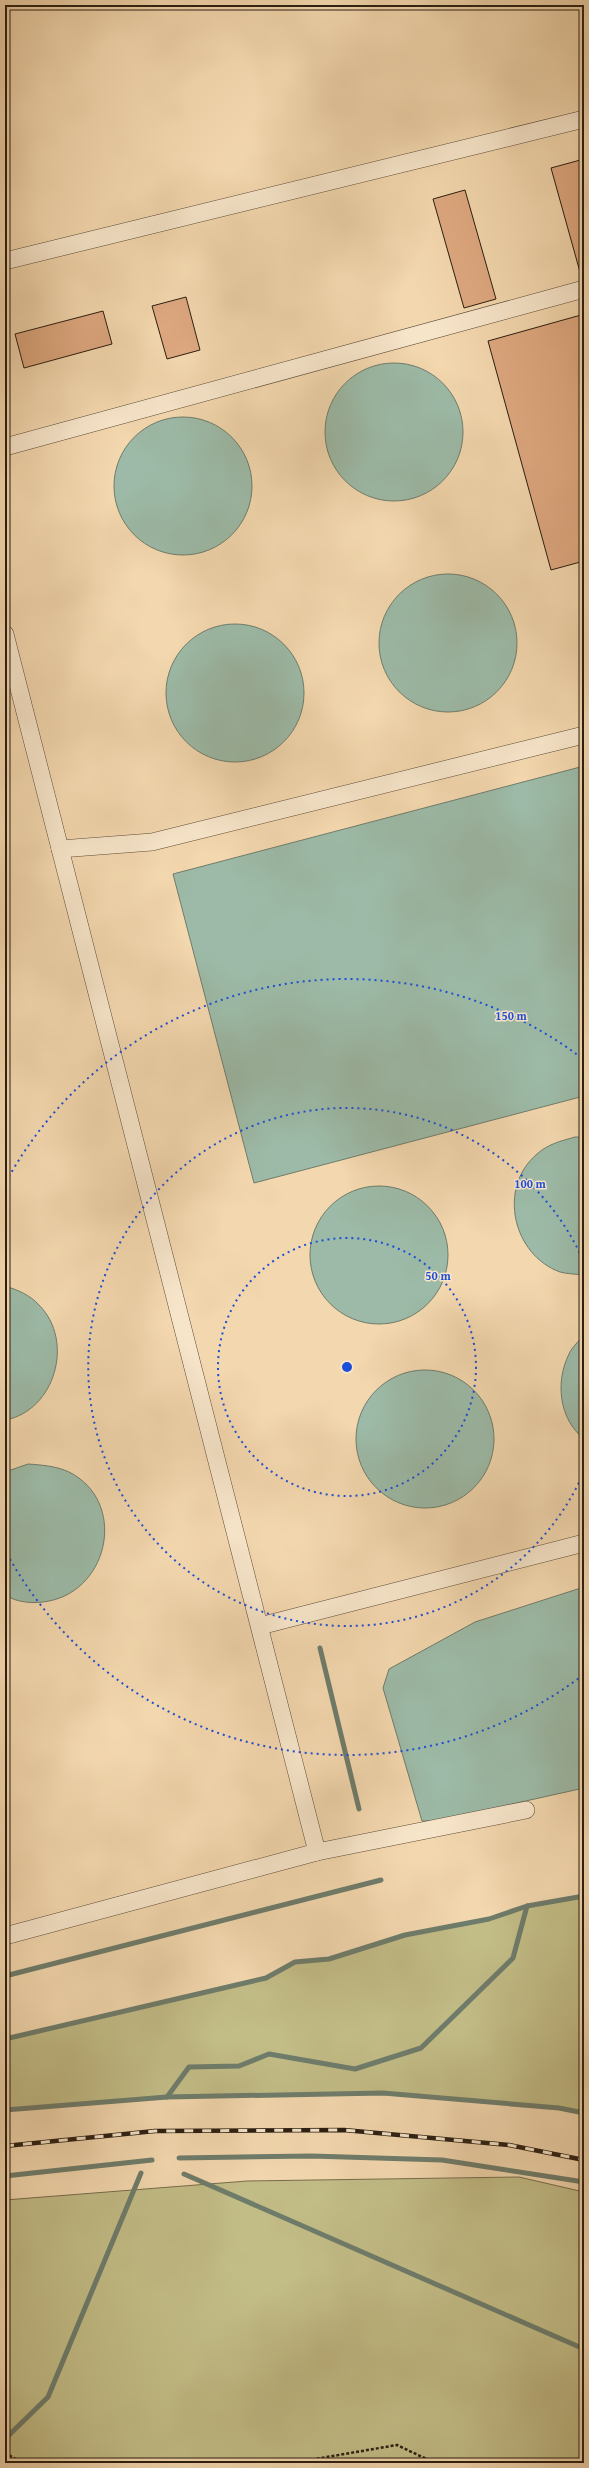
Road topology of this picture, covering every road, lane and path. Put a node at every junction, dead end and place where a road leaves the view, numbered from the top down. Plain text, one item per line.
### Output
1 (584, 119) edge
2 (5, 261) edge
3 (584, 289) edge
4 (5, 447) edge
5 (5, 634) edge
6 (584, 735) edge
7 (60, 849) junction
8 (584, 1543) edge
9 (260, 1626) junction
10 (526, 1810) dead end
11 (317, 1852) junction
12 (5, 1936) edge
13 (5, 2453) edge
14 (18, 2462) edge
15 (23, 2463) edge
16 (292, 2463) edge
17 (435, 2463) edge

1 - 2 lane
3 - 4 lane
5 - 7 lane
6 - 7 lane
7 - 9 lane
8 - 9 lane
9 - 11 lane
10 - 11 lane
11 - 12 lane
13 - 14 path
14 - 15 path
16 - 17 path

